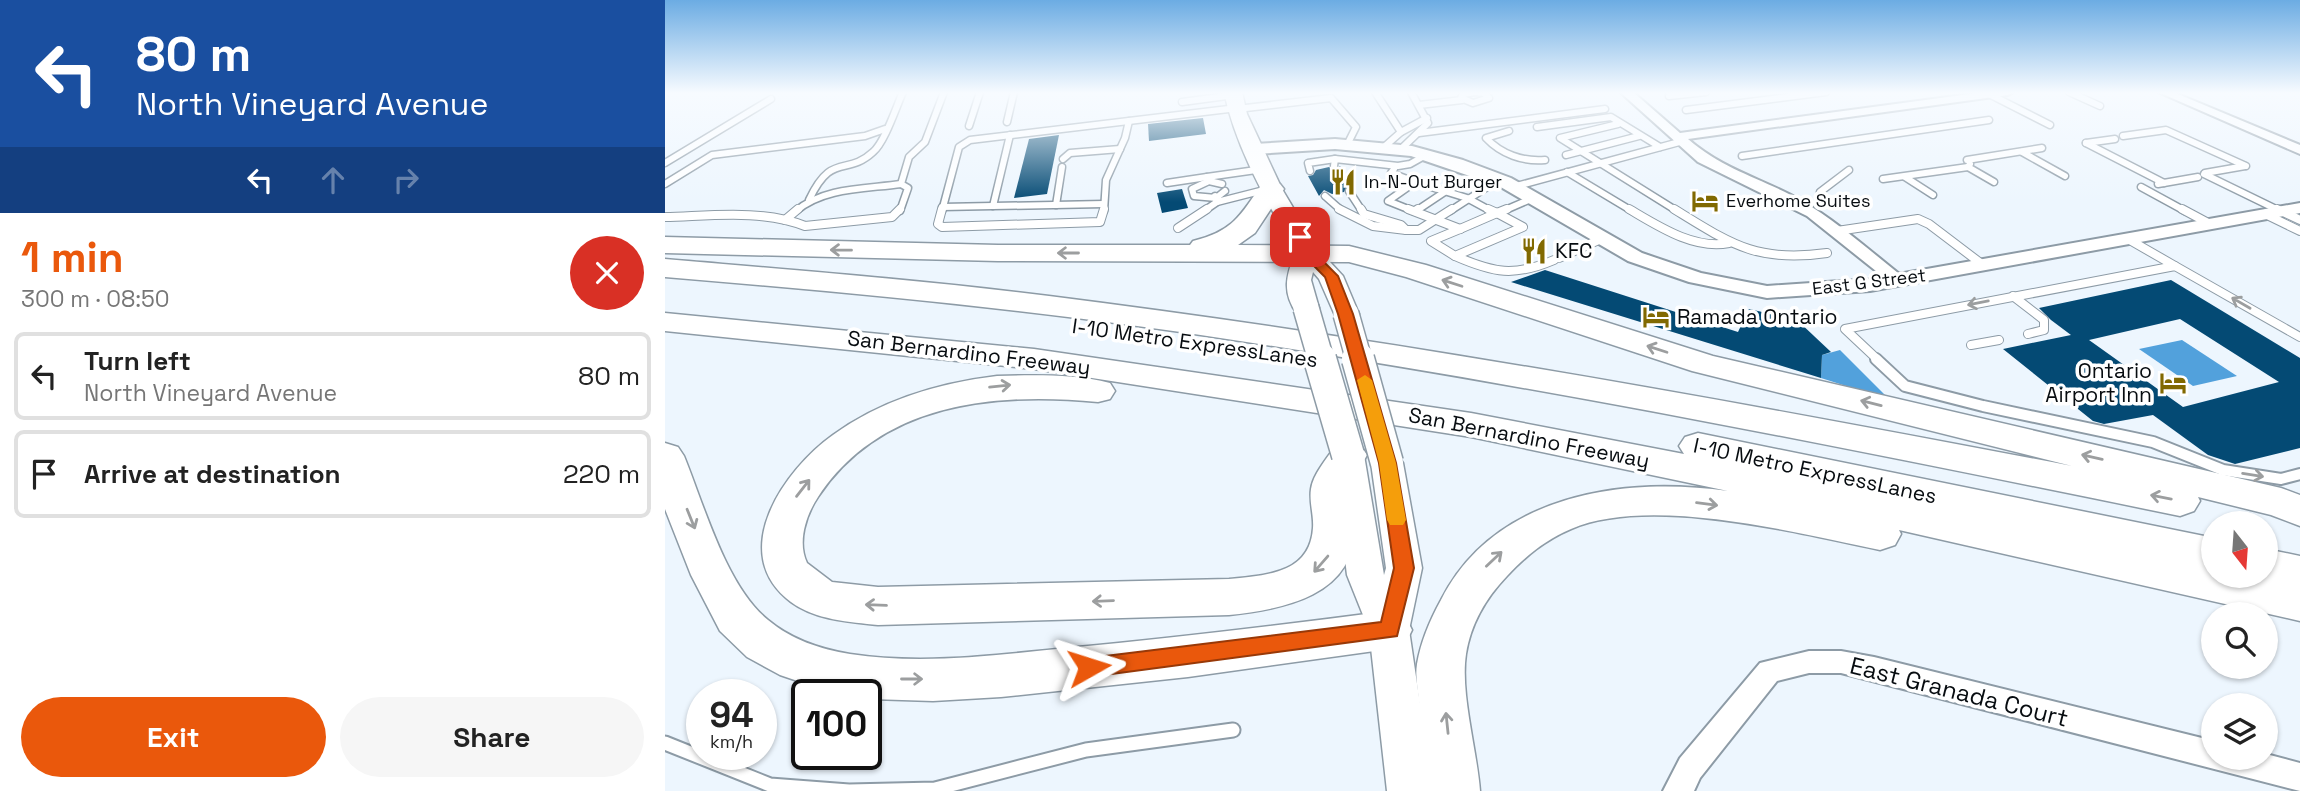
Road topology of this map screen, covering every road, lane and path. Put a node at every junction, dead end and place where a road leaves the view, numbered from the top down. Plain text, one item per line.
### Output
1 (721, 129) edge
2 (885, 129) joint
3 (930, 129) edge
4 (1062, 129) edge
5 (1128, 129) edge
6 (1246, 129) edge
7 (1355, 129) edge
8 (1388, 129) edge
9 (1416, 129) edge
10 (1424, 129) edge
11 (1451, 129) edge
12 (1598, 129) edge
13 (1627, 129) edge
14 (1668, 129) edge
15 (1749, 129) edge
16 (1928, 129) edge
17 (2251, 129) edge
18 (1509, 131) dead end
19 (1419, 133) junction
20 (1010, 135) junction
21 (1639, 136) junction
22 (1680, 139) junction
23 (1347, 145) junction
24 (1660, 147) junction
25 (2042, 148) dead end
26 (1120, 149) junction
27 (1254, 149) junction
28 (1395, 149) junction
29 (2300, 150) edge
30 (1581, 151) junction
31 (2022, 152) junction
32 (1566, 155) dead end
33 (1742, 156) dead end
34 (1545, 160) dead end
35 (665, 163) edge
36 (1601, 163) junction
37 (1968, 163) junction
38 (1310, 170) dead end
39 (1850, 170) dead end
40 (1567, 172) junction
41 (2065, 176) dead end
42 (1905, 177) junction
43 (2199, 177) dead end
44 (1267, 179) junction
45 (1883, 179) dead end
46 (1415, 182) junction
47 (1994, 182) dead end
48 (1167, 183) dead end
49 (1505, 183) junction
50 (2164, 183) junction
51 (665, 184) edge
52 (901, 184) junction
53 (1212, 190) junction
54 (1349, 191) dead end
55 (1445, 191) junction
56 (1820, 192) dead end
57 (1325, 195) dead end
58 (1933, 195) dead end
59 (1467, 198) junction
60 (1533, 198) junction
61 (809, 200) junction
62 (1104, 204) junction
63 (1056, 205) junction
64 (993, 206) junction
65 (942, 207) junction
66 (1415, 211) junction
67 (2282, 211) edge
68 (1495, 213) junction
69 (665, 217) edge
70 (1437, 219) junction
71 (785, 220) junction
72 (2300, 220) edge
73 (2210, 224) junction
74 (1178, 228) dead end
75 (1459, 229) junction
76 (1406, 230) junction
77 (1836, 231) junction
78 (2300, 231) edge
79 (1603, 239) junction
80 (2128, 239) junction
81 (1729, 243) junction
82 (665, 245) edge
83 (1307, 252) junction
84 (1827, 253) dead end
85 (1136, 254) junction
86 (1455, 256) junction
87 (1983, 265) junction
88 (2175, 265) junction
89 (665, 268) edge
90 (1897, 280) junction
91 (665, 285) edge
92 (2013, 296) junction
93 (665, 304) edge
94 (665, 322) edge
95 (2028, 334) dead end
96 (2300, 337) edge
97 (1999, 340) dead end
98 (1971, 345) dead end
99 (1405, 414) junction
100 (665, 456) edge
101 (1368, 459) junction
102 (2300, 474) edge
103 (2300, 511) edge
104 (2300, 525) edge
105 (2201, 529) edge
106 (2279, 546) edge
107 (2300, 550) edge
108 (2201, 552) edge
109 (2279, 569) edge
110 (2300, 573) edge
111 (2300, 603) edge
112 (2300, 611) edge
113 (1389, 630) junction
114 (1233, 730) dead end
115 (665, 743) edge
116 (2201, 752) edge
117 (2272, 770) edge
118 (2300, 777) edge
119 (1410, 791) edge
120 (1453, 791) edge
121 (1678, 791) edge

1 - 35 lane
2 - 51 lane
2 - 61 lane
3 - 52 lane
4 - 20 lane
5 - 26 lane
6 - 27 main road
7 - 23 lane
8 - 28 lane
9 - 28 lane
10 - 19 lane
11 - 19 lane
12 - 30 lane
13 - 21 lane
14 - 22 street
15 - 22 street
16 - 33 lane
17 - 29 street
18 - 34 lane
19 - 28 lane
20 - 64 lane
20 - 65 lane
21 - 24 lane
21 - 30 lane
22 - 24 lane
22 - 77 street
23 - 27 street, East G Street
23 - 28 street, East G Street
24 - 36 lane
25 - 31 lane
26 - 62 lane
26 - 63 lane
27 - 44 main road
28 - 38 lane
28 - 46 lane
28 - 49 street, East G Street
30 - 32 lane
30 - 36 lane
31 - 37 lane
31 - 41 lane
36 - 40 lane
36 - 81 lane
37 - 42 lane
37 - 47 lane
39 - 56 lane
40 - 49 lane
40 - 81 lane
42 - 45 lane
42 - 58 lane
43 - 50 lane
44 - 53 lane
44 - 53 lane
44 - 83 main road
44 - 85 highway
46 - 55 lane
46 - 66 lane
48 - 53 lane
49 - 59 lane
49 - 60 street, East G Street
50 - 67 lane
50 - 73 lane
52 - 61 lane
52 - 71 lane
53 - 53 lane
53 - 74 lane
54 - 76 lane
55 - 59 lane
55 - 66 lane
57 - 76 lane
59 - 68 lane
59 - 70 lane
60 - 68 lane
60 - 79 street, East G Street
61 - 71 lane
62 - 63 lane
62 - 65 lane
63 - 64 lane
64 - 65 lane
66 - 70 lane
67 - 72 lane
67 - 73 street, East G Street
67 - 78 lane
68 - 75 lane
68 - 86 lane
69 - 71 lane
70 - 75 lane
70 - 76 lane
73 - 80 street, East G Street
75 - 86 lane
77 - 87 lane
77 - 90 street
79 - 86 lane
79 - 90 street, East G Street
80 - 87 street, East G Street
80 - 88 lane
81 - 84 lane
85 -> 82 highway
83 - 85 highway
83 - 101 main road, bridge
83 - 101 main road, bridge
103 -> 83 highway
87 - 90 street, East G Street
88 - 92 lane
96 -> 88 lane
104 -> 89 highway
91 - 105 highway, I-10 Metro ExpressLanes
92 - 95 lane
92 -> 102 lane
93 - 108 highway, I-10 Metro ExpressLanes
94 - 99 highway, San Bernardino Freeway
97 - 98 lane
101 -> 99 highway
99 - 111 highway, San Bernardino Freeway
100 -> 113 highway
101 - 113 main road
106 - 107 highway
109 - 110 highway
120 -> 112 highway
113 - 119 main road
114 - 115 lane
116 - 121 street, East Granada Court
117 - 118 street

